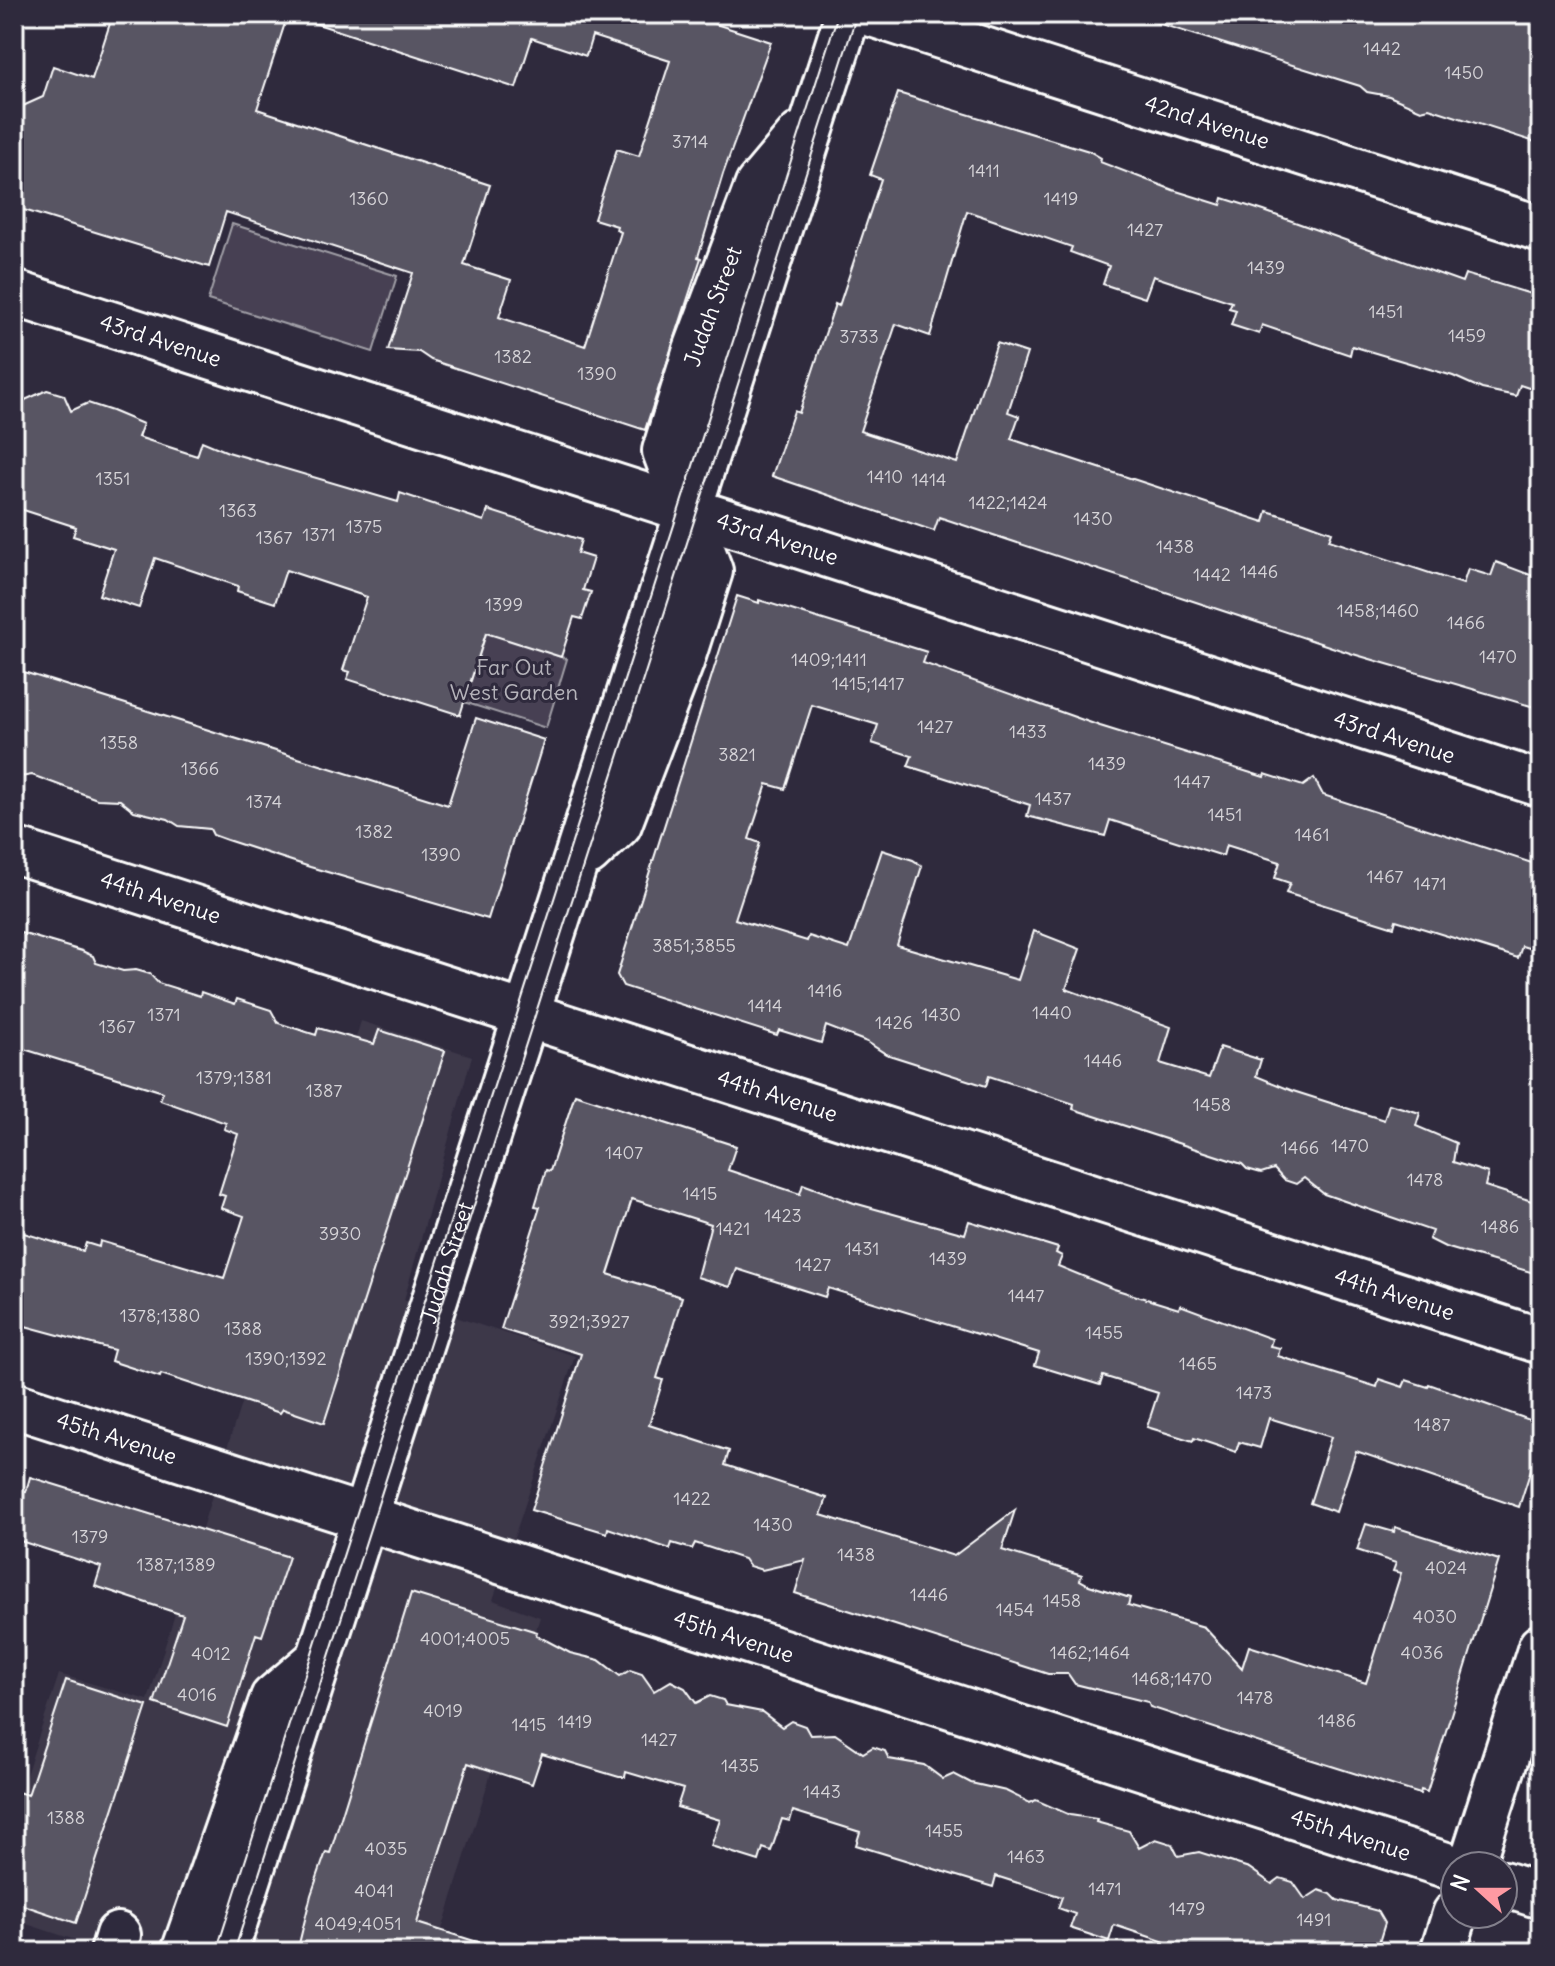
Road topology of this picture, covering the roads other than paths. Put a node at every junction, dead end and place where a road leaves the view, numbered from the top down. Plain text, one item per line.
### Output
1 (848, 14) edge
2 (872, 14) edge
3 (1541, 229) edge
4 (14, 293) edge
5 (688, 510) junction
6 (1541, 784) edge
7 (14, 850) edge
8 (526, 1015) junction
9 (1541, 1341) edge
10 (14, 1405) edge
11 (364, 1518) junction
12 (1541, 1647) edge
13 (319, 1659) junction
14 (1476, 1850) edge
15 (1439, 1863) edge
16 (1519, 1889) edge
17 (1541, 1896) edge
18 (1450, 1930) edge
19 (184, 1952) edge
20 (225, 1952) edge
21 (1443, 1952) edge

1 - 5 street, Judah Street
2 - 3 street, 42nd Avenue
4 - 5 street, 43rd Avenue
5 - 6 street, 43rd Avenue
5 - 8 street, Judah Street
7 - 8 street, 44th Avenue
8 - 9 street, 44th Avenue
8 - 11 street, Judah Street
10 - 11 street, 45th Avenue
11 - 13 street, Judah Street
11 - 15 street, 45th Avenue
12 - 14 street
13 - 19 street
13 - 20 street, Judah Street
16 - 17 street
18 - 21 street

